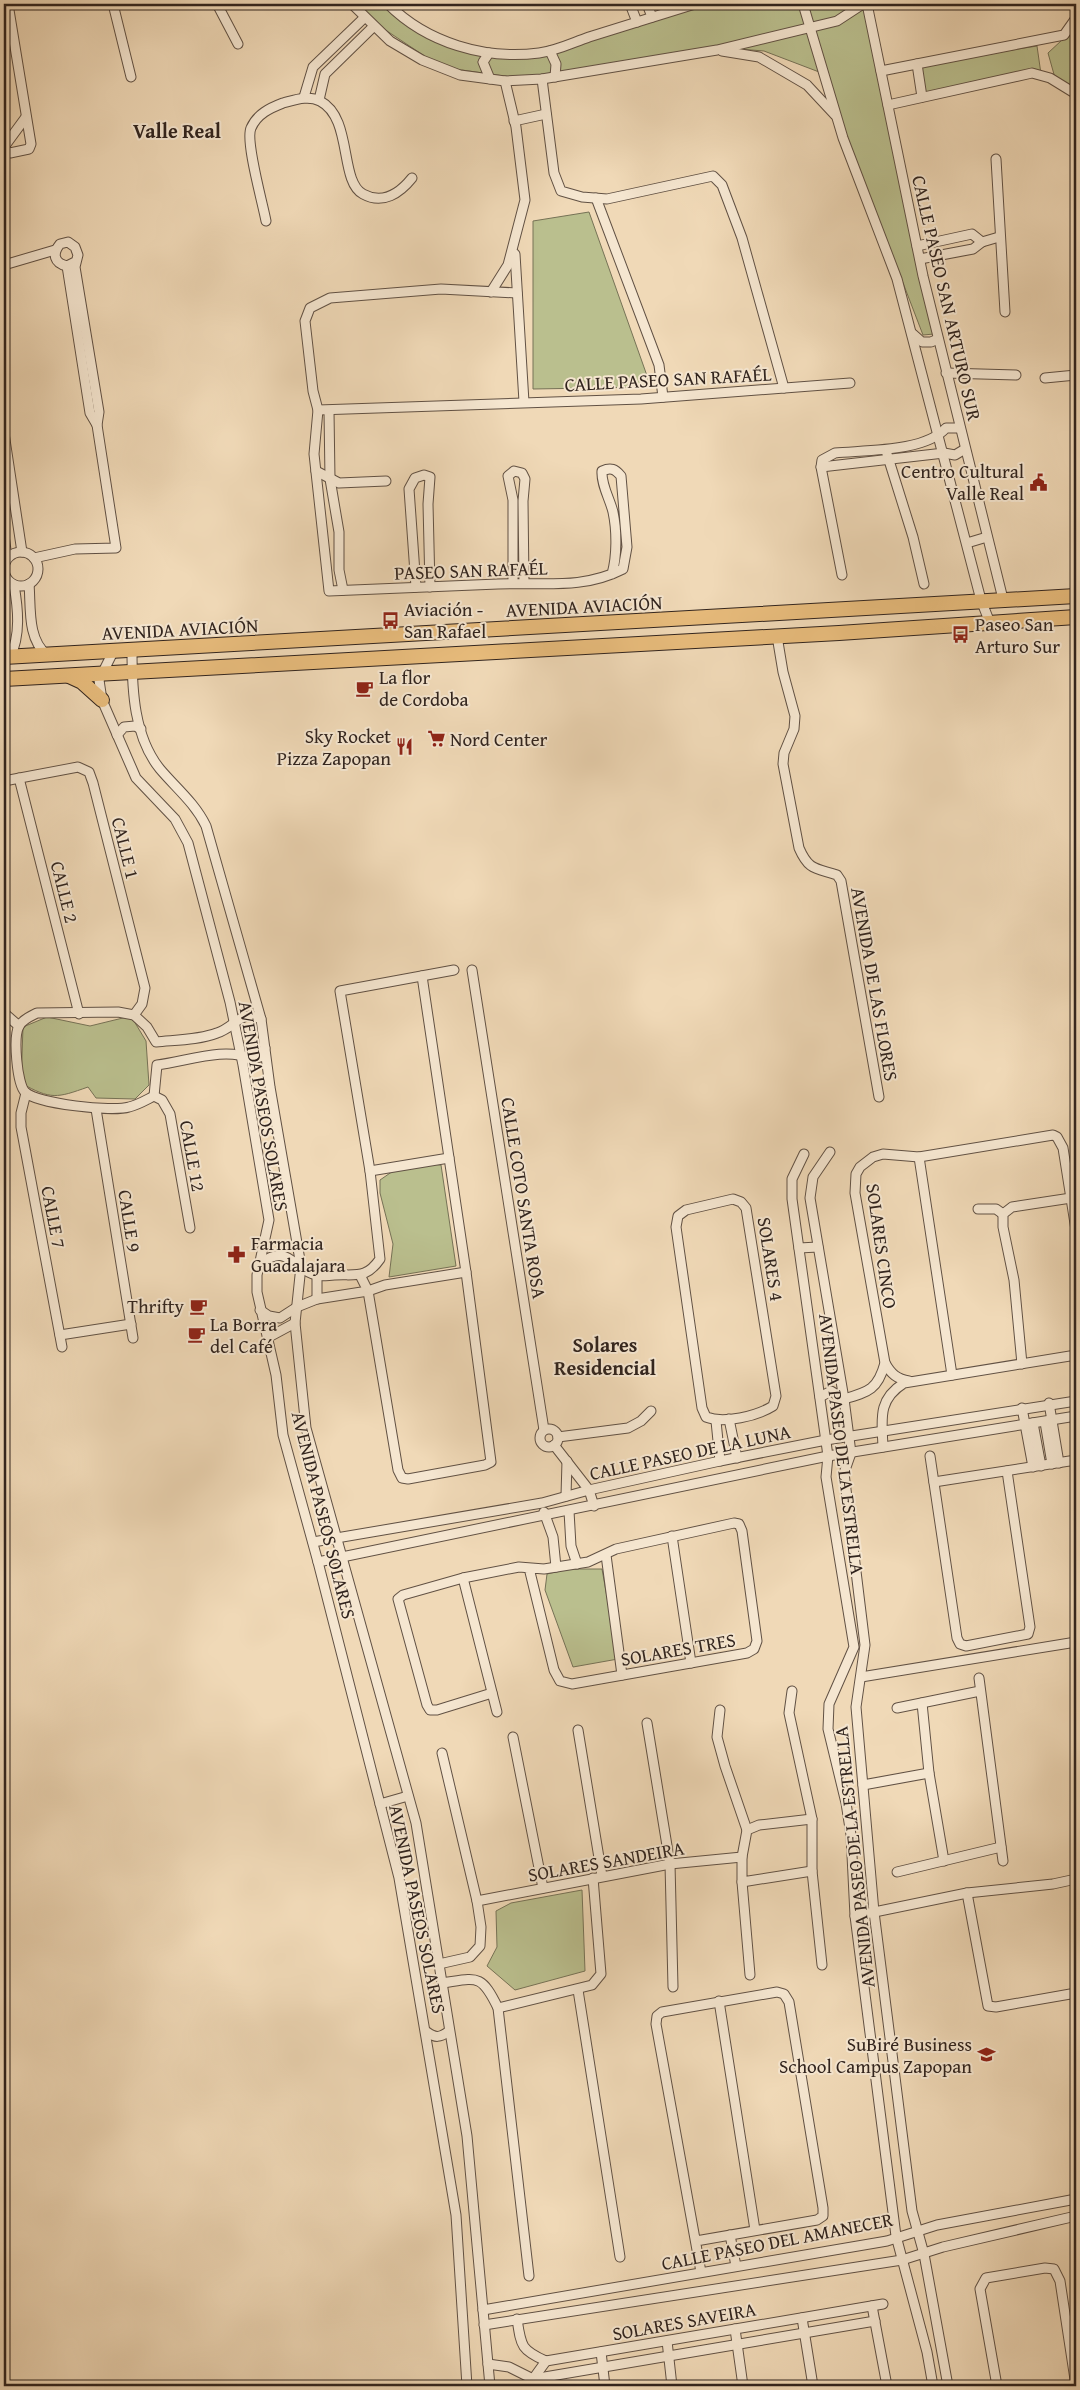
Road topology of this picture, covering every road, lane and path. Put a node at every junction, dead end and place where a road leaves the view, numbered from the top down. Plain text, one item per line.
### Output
1 (8, 4) edge
2 (113, 4) edge
3 (217, 4) edge
4 (352, 4) edge
5 (388, 4) edge
6 (630, 4) edge
7 (647, 4) edge
8 (691, 4) edge
9 (803, 4) edge
10 (863, 4) edge
11 (867, 4) edge
12 (652, 17) junction
13 (364, 18) junction
14 (1076, 18) edge
15 (637, 22) junction
16 (373, 27) junction
17 (810, 28) junction
18 (238, 44) dead end
19 (550, 50) junction
20 (717, 50) junction
21 (489, 53) junction
22 (917, 64) junction
23 (881, 71) junction
24 (130, 77) dead end
25 (555, 77) junction
26 (490, 79) junction
27 (542, 79) junction
28 (505, 81) junction
29 (1076, 94) edge
30 (304, 97) junction
31 (922, 98) junction
32 (319, 100) junction
33 (888, 105) junction
34 (546, 114) junction
35 (26, 117) junction
36 (837, 117) junction
37 (514, 121) junction
38 (4, 148) edge
39 (996, 158) dead end
40 (412, 178) dead end
41 (596, 198) junction
42 (266, 221) dead end
43 (999, 237) junction
44 (982, 242) junction
45 (514, 243) junction
46 (917, 246) junction
47 (55, 250) junction
48 (920, 259) junction
49 (4, 264) edge
50 (71, 264) junction
51 (491, 292) junction
52 (517, 293) junction
53 (1006, 312) dead end
54 (913, 334) junction
55 (938, 339) junction
56 (946, 373) junction
57 (1016, 375) dead end
58 (1076, 375) edge
59 (1045, 378) dead end
60 (850, 384) dead end
61 (784, 388) junction
62 (663, 398) junction
63 (524, 402) junction
64 (318, 410) junction
65 (329, 411) junction
66 (960, 428) junction
67 (4, 433) edge
68 (939, 435) junction
69 (886, 448) junction
70 (965, 449) junction
71 (328, 452) junction
72 (944, 453) junction
73 (314, 454) junction
74 (888, 459) junction
75 (821, 467) junction
76 (316, 471) junction
77 (330, 479) junction
78 (386, 481) dead end
79 (4, 535) edge
80 (987, 537) junction
81 (967, 543) junction
82 (22, 552) junction
83 (8, 558) junction
84 (34, 558) junction
85 (612, 574) junction
86 (842, 575) dead end
87 (513, 583) junction
88 (524, 583) junction
89 (29, 584) junction
90 (924, 584) dead end
91 (14, 585) junction
92 (416, 587) junction
93 (430, 587) junction
94 (343, 590) junction
95 (1076, 596) edge
96 (1003, 599) junction
97 (981, 600) junction
98 (1076, 617) edge
99 (990, 623) junction
100 (777, 636) junction
101 (132, 651) junction
102 (113, 652) junction
103 (47, 655) junction
104 (7, 657) edge
105 (132, 673) junction
106 (100, 674) junction
107 (68, 675) junction
108 (4, 679) edge
109 (102, 700) junction
110 (141, 729) junction
111 (117, 735) junction
112 (19, 778) junction
113 (4, 782) edge
114 (454, 970) dead end
115 (472, 970) dead end
116 (422, 976) junction
117 (4, 1013) edge
118 (79, 1014) junction
119 (134, 1015) junction
120 (261, 1020) junction
121 (235, 1024) junction
122 (19, 1026) junction
123 (265, 1048) junction
124 (241, 1054) junction
125 (26, 1094) junction
126 (154, 1096) junction
127 (879, 1097) dead end
128 (96, 1110) junction
129 (830, 1152) dead end
130 (804, 1154) dead end
131 (919, 1157) junction
132 (448, 1158) junction
133 (370, 1171) junction
134 (1071, 1198) junction
135 (978, 1209) dead end
136 (1003, 1214) junction
137 (190, 1228) dead end
138 (1076, 1230) edge
139 (818, 1247) junction
140 (799, 1248) junction
141 (261, 1263) junction
142 (301, 1266) junction
143 (466, 1272) junction
144 (360, 1275) junction
145 (317, 1276) junction
146 (368, 1291) junction
147 (317, 1299) junction
148 (297, 1307) junction
149 (260, 1310) junction
150 (295, 1323) junction
151 (131, 1324) junction
152 (60, 1335) junction
153 (269, 1337) junction
154 (133, 1338) dead end
155 (62, 1347) dead end
156 (1076, 1355) edge
157 (885, 1363) junction
158 (1022, 1364) junction
159 (952, 1375) junction
160 (912, 1381) junction
161 (820, 1397) junction
162 (844, 1399) junction
163 (1076, 1401) edge
164 (1049, 1403) junction
165 (1022, 1408) junction
166 (650, 1411) dead end
167 (1076, 1416) edge
168 (729, 1419) junction
169 (716, 1421) junction
170 (1048, 1421) junction
171 (1029, 1424) junction
172 (544, 1430) junction
173 (882, 1431) junction
174 (848, 1436) junction
175 (826, 1440) junction
176 (556, 1441) junction
177 (883, 1447) junction
178 (851, 1453) junction
179 (828, 1456) junction
180 (930, 1456) dead end
181 (737, 1458) junction
182 (1076, 1460) edge
183 (567, 1461) junction
184 (720, 1461) junction
185 (1056, 1464) junction
186 (1037, 1467) junction
187 (1007, 1471) junction
188 (934, 1482) junction
189 (589, 1490) junction
190 (566, 1496) junction
191 (542, 1503) junction
192 (594, 1506) junction
193 (569, 1511) junction
194 (546, 1516) junction
195 (672, 1536) junction
196 (336, 1538) junction
197 (313, 1542) junction
198 (606, 1555) junction
199 (341, 1557) junction
200 (318, 1562) junction
201 (577, 1564) junction
202 (556, 1567) junction
203 (529, 1568) junction
204 (463, 1578) junction
205 (1076, 1642) edge
206 (865, 1645) junction
207 (854, 1647) junction
208 (691, 1663) junction
209 (622, 1675) junction
210 (861, 1677) junction
211 (979, 1678) dead end
212 (792, 1691) dead end
213 (980, 1691) junction
214 (492, 1693) junction
215 (922, 1703) junction
216 (897, 1708) dead end
217 (720, 1710) dead end
218 (497, 1712) dead end
219 (647, 1722) dead end
220 (578, 1730) dead end
221 (513, 1737) dead end
222 (442, 1753) dead end
223 (929, 1773) junction
224 (863, 1785) junction
225 (408, 1796) junction
226 (380, 1804) junction
227 (812, 1818) junction
228 (747, 1830) junction
229 (1001, 1847) junction
230 (742, 1857) junction
231 (944, 1861) junction
232 (1003, 1861) dead end
233 (670, 1864) junction
234 (812, 1872) junction
235 (897, 1872) dead end
236 (597, 1877) junction
237 (1076, 1879) edge
238 (742, 1882) junction
239 (542, 1888) junction
240 (967, 1893) junction
241 (477, 1901) junction
242 (874, 1912) junction
243 (855, 1916) junction
244 (439, 1964) junction
245 (822, 1965) dead end
246 (750, 1975) dead end
247 (442, 1984) junction
248 (673, 1987) dead end
249 (578, 1990) junction
250 (1076, 1993) edge
251 (719, 2001) junction
252 (498, 2008) junction
253 (449, 2031) junction
254 (427, 2032) junction
255 (1076, 2199) edge
256 (474, 2213) junction
257 (456, 2215) junction
258 (1076, 2216) edge
259 (755, 2230) junction
260 (917, 2230) junction
261 (730, 2235) junction
262 (896, 2236) junction
263 (696, 2241) junction
264 (924, 2254) junction
265 (620, 2257) dead end
266 (902, 2260) junction
267 (736, 2266) junction
268 (701, 2272) junction
269 (530, 2276) dead end
270 (536, 2301) junction
271 (883, 2304) dead end
272 (872, 2306) junction
273 (483, 2310) junction
274 (539, 2316) junction
275 (802, 2318) junction
276 (517, 2320) junction
277 (875, 2321) junction
278 (484, 2325) junction
279 (735, 2329) junction
280 (804, 2333) junction
281 (667, 2340) junction
282 (737, 2344) junction
283 (601, 2352) junction
284 (669, 2356) junction
285 (546, 2361) junction
286 (488, 2364) junction
287 (603, 2367) junction
288 (534, 2383) edge
289 (467, 2386) edge
290 (490, 2386) edge
291 (605, 2386) edge
292 (672, 2386) edge
293 (743, 2386) edge
294 (813, 2386) edge
295 (887, 2386) edge
296 (933, 2386) edge
297 (948, 2386) edge
298 (997, 2386) edge
299 (1076, 2386) edge

1 - 35 street
2 - 24 street
3 - 18 street
4 - 13 street
5 - 21 street
6 - 15 street
7 - 12 street
8 - 12 street
9 - 17 street, CALLE PASEO SAN ARTURO SUR
10 - 17 street
11 - 23 street, CALLE PASEO SAN ARTURO SUR
12 - 15 street
13 - 16 street
13 - 30 street
14 - 22 street
15 - 19 street
16 - 26 street
16 - 32 street
17 - 20 street
17 - 36 street, CALLE PASEO SAN ARTURO SUR
19 - 21 street
19 - 25 street
20 - 25 street
20 - 36 street
21 - 26 street
22 - 23 street
22 - 31 street
23 - 33 street, CALLE PASEO SAN ARTURO SUR
25 - 27 street
26 - 28 street
27 - 28 street
27 - 34 street, CALLE PASEO SAN RAFAÉL
28 - 37 street
29 - 31 street
30 - 32 street
30 - 42 street
31 - 33 street
32 - 40 street
33 - 46 street, CALLE PASEO SAN ARTURO SUR
34 - 37 street
34 - 41 street, CALLE PASEO SAN RAFAÉL
35 - 38 street
35 - 38 street
36 - 54 street, CALLE PASEO SAN ARTURO SUR
37 - 45 street
39 - 43 street
41 - 61 street, CALLE PASEO SAN RAFAÉL
41 - 62 street
43 - 44 street
43 - 53 street
44 - 46 street
44 - 48 street
45 - 51 street
45 - 52 street
46 - 48 street, CALLE PASEO SAN ARTURO SUR
47 - 49 street
47 - 50 street
47 - 50 street
48 - 55 street, CALLE PASEO SAN ARTURO SUR
50 - 84 street
51 - 52 street
51 - 64 street
52 - 63 street
54 - 55 street
54 - 68 street, CALLE PASEO SAN ARTURO SUR
55 - 56 street, CALLE PASEO SAN ARTURO SUR
56 - 57 street
56 - 66 street, CALLE PASEO SAN ARTURO SUR
58 - 59 street
60 - 61 street
61 - 62 street, CALLE PASEO SAN RAFAÉL
62 - 63 street, CALLE PASEO SAN RAFAÉL
63 - 65 street, CALLE PASEO SAN RAFAÉL
64 - 65 street, CALLE PASEO SAN RAFAÉL
64 - 73 street
65 - 71 street
66 - 68 street
66 - 70 street, CALLE PASEO SAN ARTURO SUR
67 - 82 street
68 - 69 street
68 - 72 street, CALLE PASEO SAN ARTURO SUR
69 - 74 street
69 - 75 street
70 - 72 street
70 - 80 street, CALLE PASEO SAN ARTURO SUR
71 - 73 street
71 - 77 street
72 - 74 street
72 - 81 street, CALLE PASEO SAN ARTURO SUR
73 - 76 street
74 - 75 street
74 - 90 street
75 - 86 street
76 - 77 street
76 - 94 street, PASEO SAN RAFAÉL
77 - 78 street
77 - 94 street
79 - 83 street
80 - 81 street
80 - 96 street, CALLE PASEO SAN ARTURO SUR
81 - 97 street, CALLE PASEO SAN ARTURO SUR
82 - 83 street
82 - 84 street
83 - 91 street
84 - 89 street
85 - 85 street
85 - 88 street, PASEO SAN RAFAÉL
87 - 88 street, PASEO SAN RAFAÉL
87 - 88 street
87 - 93 street, PASEO SAN RAFAÉL
89 - 91 street
89 - 103 street
91 - 104 street
92 - 93 street, PASEO SAN RAFAÉL
92 - 93 street
92 - 94 street, PASEO SAN RAFAÉL
95 - 96 main road, AVENIDA AVIACIÓN
96 - 97 main road, AVENIDA AVIACIÓN
97 - 99 street, CALLE PASEO SAN ARTURO SUR
97 - 101 main road, AVENIDA AVIACIÓN
98 - 99 main road
99 - 100 main road
100 - 105 main road
100 - 127 street, AVENIDA DE LAS FLORES
101 - 102 main road, AVENIDA AVIACIÓN
101 - 105 street, AVENIDA PASEOS SOLARES
102 - 103 main road, AVENIDA AVIACIÓN
102 - 106 street
103 - 104 main road, AVENIDA AVIACIÓN
105 - 106 main road
105 - 110 street, AVENIDA PASEOS SOLARES
106 - 107 main road
106 - 109 street, AVENIDA PASEOS SOLARES
107 - 108 main road
107 - 109 main road
109 - 111 street, AVENIDA PASEOS SOLARES
110 - 111 street
110 - 120 street, AVENIDA PASEOS SOLARES
111 - 121 street, AVENIDA PASEOS SOLARES
112 - 113 street, CALLE 1
112 - 118 street, CALLE 2
112 - 119 street, CALLE 1
114 - 116 street
115 - 172 street, CALLE COTO SANTA ROSA
116 - 132 street
116 - 133 street
117 - 122 street
118 - 119 street
118 - 122 street
119 - 121 street
120 - 121 street
120 - 123 street, AVENIDA PASEOS SOLARES
121 - 124 street, AVENIDA PASEOS SOLARES
122 - 125 street
123 - 124 street
123 - 142 street, AVENIDA PASEOS SOLARES
124 - 126 street
124 - 141 street, AVENIDA PASEOS SOLARES
125 - 128 street
125 - 152 street, CALLE 7
126 - 128 street
126 - 137 street, CALLE 12
128 - 151 street, CALLE 9
129 - 139 street, AVENIDA PASEO DE LA ESTRELLA
130 - 140 street, AVENIDA PASEO DE LA ESTRELLA
131 - 134 street, SOLARES CINCO
131 - 157 street, SOLARES CINCO
131 - 159 street
132 - 133 street
132 - 143 street
133 - 144 street
134 - 136 street
134 - 138 street, SOLARES CINCO
135 - 136 street
136 - 158 street
139 - 140 street
139 - 162 street, AVENIDA PASEO DE LA ESTRELLA
140 - 161 street, AVENIDA PASEO DE LA ESTRELLA
141 - 142 street
141 - 149 street, AVENIDA PASEOS SOLARES
142 - 145 street
142 - 148 street, AVENIDA PASEOS SOLARES
143 - 146 street
143 - 146 street
144 - 145 street
144 - 146 street
145 - 147 street
146 - 147 street
147 - 148 street
148 - 149 street
148 - 150 street, AVENIDA PASEOS SOLARES
149 - 153 street, AVENIDA PASEOS SOLARES
150 - 153 street
150 - 196 street, AVENIDA PASEOS SOLARES
151 - 152 street
151 - 154 street, CALLE 9
152 - 155 street, CALLE 7
153 - 197 street, AVENIDA PASEOS SOLARES
156 - 158 street
157 - 160 street
157 - 162 street
158 - 159 street
159 - 160 street
160 - 173 street
161 - 162 street
161 - 175 street, AVENIDA PASEO DE LA ESTRELLA
162 - 174 street, AVENIDA PASEO DE LA ESTRELLA
163 - 164 street, CALLE PASEO DE LA LUNA
164 - 165 street, CALLE PASEO DE LA LUNA
164 - 170 street
165 - 171 street
165 - 173 street, CALLE PASEO DE LA LUNA
166 - 176 street
167 - 170 street, CALLE PASEO DE LA LUNA
168 - 169 street, SOLARES 4
168 - 169 street, SOLARES 4
168 - 181 street
169 - 184 street
170 - 171 street, CALLE PASEO DE LA LUNA
170 - 185 street
171 - 177 street, CALLE PASEO DE LA LUNA
171 - 186 street
172 - 176 street, CALLE COTO SANTA ROSA
172 - 176 street, CALLE COTO SANTA ROSA
173 - 174 street, CALLE PASEO DE LA LUNA
173 - 177 street
174 - 175 street, CALLE PASEO DE LA LUNA
174 - 178 street, AVENIDA PASEO DE LA ESTRELLA
175 - 179 street, AVENIDA PASEO DE LA ESTRELLA
175 - 181 street, CALLE PASEO DE LA LUNA
176 - 183 street, CALLE COTO SANTA ROSA
177 - 178 street, CALLE PASEO DE LA LUNA
178 - 179 street, CALLE PASEO DE LA LUNA
178 - 206 street, AVENIDA PASEO DE LA ESTRELLA
179 - 192 street, CALLE PASEO DE LA LUNA
179 - 207 street, AVENIDA PASEO DE LA ESTRELLA
180 - 188 street
181 - 184 street, CALLE PASEO DE LA LUNA
182 - 185 street
183 - 189 street, CALLE COTO SANTA ROSA
183 - 190 street
184 - 189 street, CALLE PASEO DE LA LUNA
185 - 186 street
186 - 187 street
187 - 188 street
187 - 188 street
189 - 190 street, CALLE PASEO DE LA LUNA
189 - 192 street, CALLE COTO SANTA ROSA
190 - 191 street, CALLE PASEO DE LA LUNA
191 - 194 street
191 - 196 street, CALLE PASEO DE LA LUNA
192 - 193 street, CALLE PASEO DE LA LUNA
193 - 194 street, CALLE PASEO DE LA LUNA
193 - 201 street
194 - 199 street, CALLE PASEO DE LA LUNA
194 - 202 street
195 - 198 street, SOLARES TRES
195 - 208 street
195 - 208 street, SOLARES TRES
196 - 197 street, CALLE PASEO DE LA LUNA
196 - 199 street, AVENIDA PASEOS SOLARES
197 - 200 street, AVENIDA PASEOS SOLARES
198 - 201 street, SOLARES TRES
198 - 209 street
199 - 200 street, CALLE PASEO DE LA LUNA
199 - 225 street, AVENIDA PASEOS SOLARES
200 - 226 street, AVENIDA PASEOS SOLARES
201 - 202 street, SOLARES TRES
202 - 203 street, SOLARES TRES
203 - 204 street, SOLARES TRES
203 - 209 street, SOLARES TRES
204 - 214 street
204 - 214 street, SOLARES TRES
205 - 210 street
206 - 207 street
206 - 210 street, AVENIDA PASEO DE LA ESTRELLA
207 - 243 street, AVENIDA PASEO DE LA ESTRELLA
208 - 209 street, SOLARES TRES
210 - 224 street, AVENIDA PASEO DE LA ESTRELLA
211 - 213 street
212 - 227 street
213 - 215 street
213 - 229 street
214 - 218 street
215 - 216 street
215 - 223 street
217 - 228 street
219 - 233 street
220 - 236 street
221 - 239 street
222 - 241 street
223 - 224 street
223 - 231 street
224 - 242 street, AVENIDA PASEO DE LA ESTRELLA
225 - 226 street
225 - 244 street, AVENIDA PASEOS SOLARES
226 - 254 street, AVENIDA PASEOS SOLARES
227 - 228 street
227 - 234 street
228 - 230 street
229 - 231 street
229 - 232 street
230 - 233 street, SOLARES SANDEIRA
230 - 238 street
231 - 235 street
233 - 236 street, SOLARES SANDEIRA
233 - 248 street
234 - 238 street
234 - 245 street
236 - 239 street, SOLARES SANDEIRA
236 - 249 street
237 - 240 street
238 - 246 street
239 - 241 street, SOLARES SANDEIRA
240 - 242 street
240 - 250 street
241 - 244 street
242 - 243 street
242 - 260 street, AVENIDA PASEO DE LA ESTRELLA
243 - 262 street, AVENIDA PASEO DE LA ESTRELLA
244 - 247 street, AVENIDA PASEOS SOLARES
247 - 252 street
247 - 253 street, AVENIDA PASEOS SOLARES
249 - 252 street
249 - 265 street
251 - 259 street
251 - 259 street
251 - 263 street
252 - 269 street
253 - 254 street
253 - 256 street, AVENIDA PASEOS SOLARES
254 - 257 street, AVENIDA PASEOS SOLARES
255 - 260 street, CALLE PASEO DEL AMANECER
256 - 257 street
256 - 273 street, AVENIDA PASEOS SOLARES
257 - 289 street, AVENIDA PASEOS SOLARES
258 - 264 street, CALLE PASEO DEL AMANECER
259 - 261 street
260 - 262 street, CALLE PASEO DEL AMANECER
260 - 264 street, AVENIDA PASEO DE LA ESTRELLA
261 - 263 street
261 - 267 street
262 - 266 street, AVENIDA PASEO DE LA ESTRELLA
262 - 267 street, CALLE PASEO DEL AMANECER
263 - 268 street
264 - 266 street, CALLE PASEO DEL AMANECER
264 - 297 street, AVENIDA PASEO DE LA ESTRELLA
266 - 274 street, CALLE PASEO DEL AMANECER
266 - 296 street, AVENIDA PASEO DE LA ESTRELLA
267 - 268 street, CALLE PASEO DEL AMANECER
268 - 270 street, CALLE PASEO DEL AMANECER
270 - 273 street, CALLE PASEO DEL AMANECER
270 - 274 street
271 - 272 street, SOLARES SAVEIRA
272 - 275 street, SOLARES SAVEIRA
272 - 277 street
273 - 278 street, AVENIDA PASEOS SOLARES
274 - 276 street, CALLE PASEO DEL AMANECER
275 - 279 street, SOLARES SAVEIRA
275 - 280 street
276 - 278 street, CALLE PASEO DEL AMANECER
276 - 285 street
277 - 280 street
277 - 295 street
278 - 286 street, AVENIDA PASEOS SOLARES
279 - 281 street, SOLARES SAVEIRA
279 - 282 street
280 - 282 street
280 - 294 street
281 - 283 street, SOLARES SAVEIRA
281 - 284 street
282 - 284 street
282 - 293 street
283 - 285 street, SOLARES SAVEIRA
283 - 287 street
284 - 287 street
284 - 292 street
285 - 288 street
286 - 288 street
286 - 290 street, AVENIDA PASEOS SOLARES
287 - 288 street
287 - 291 street
298 - 299 street

